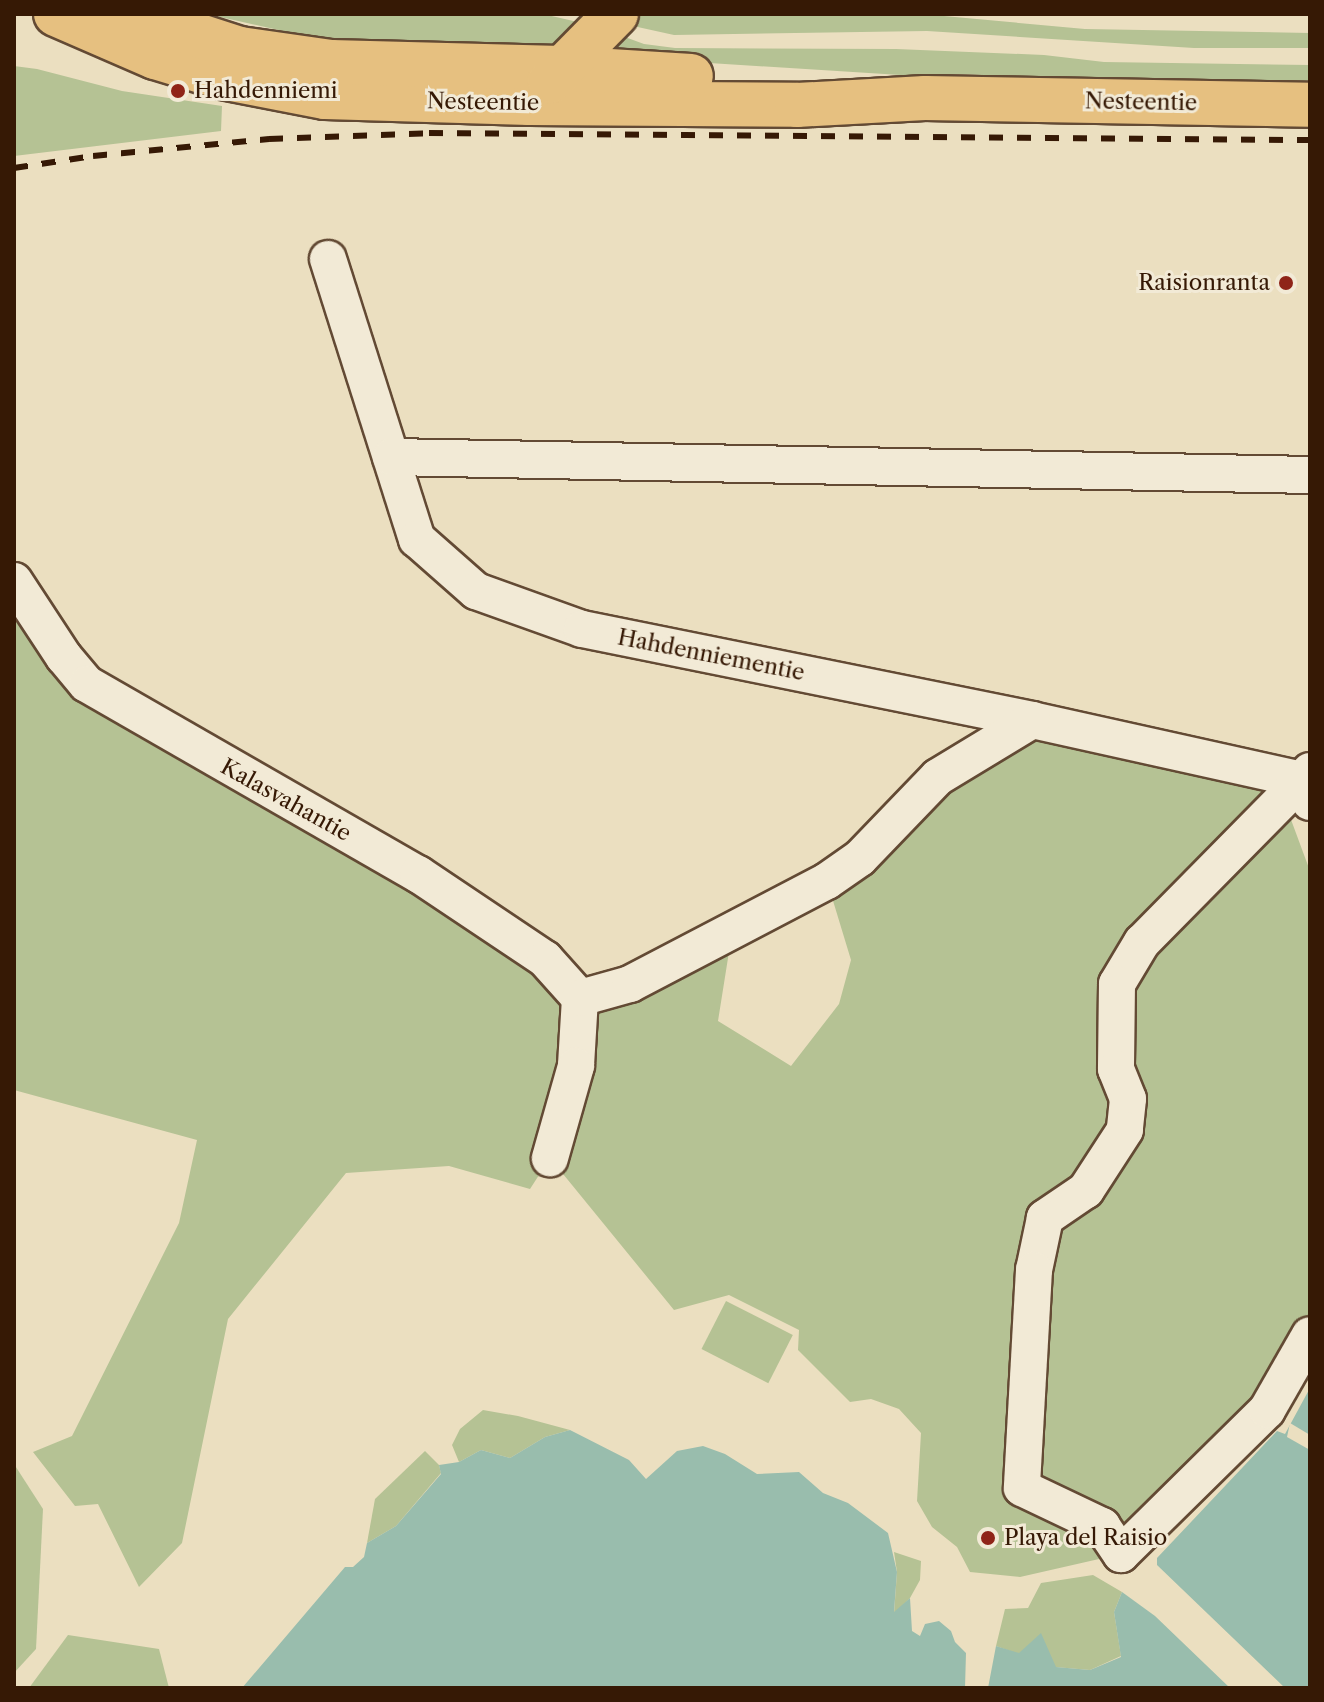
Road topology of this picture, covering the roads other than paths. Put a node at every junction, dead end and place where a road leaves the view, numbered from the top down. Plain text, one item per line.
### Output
1 (56, 14) edge
2 (131, 14) edge
3 (616, 14) edge
4 (561, 68) junction
5 (925, 98) junction
6 (529, 103) junction
7 (1310, 105) edge
8 (328, 259) dead end
9 (391, 457) junction
10 (1310, 475) edge
11 (14, 581) edge
12 (1032, 720) junction
13 (1307, 784) edge
14 (580, 998) junction
15 (550, 1158) dead end
16 (1310, 1335) edge

1 - 6 main road, Nesteentie
2 - 4 main road, Nesteentie
3 - 4 main road
4 - 5 main road, Nesteentie
4 - 6 main road
5 - 6 main road, Nesteentie
5 - 7 main road, Nesteentie
8 - 9 street, Hahdenniementie
9 - 10 street
9 - 12 street, Hahdenniementie
11 - 14 street, Kalasvahantie
12 - 13 street, Hahdenniementie
12 - 14 street
13 - 16 street
14 - 15 street

